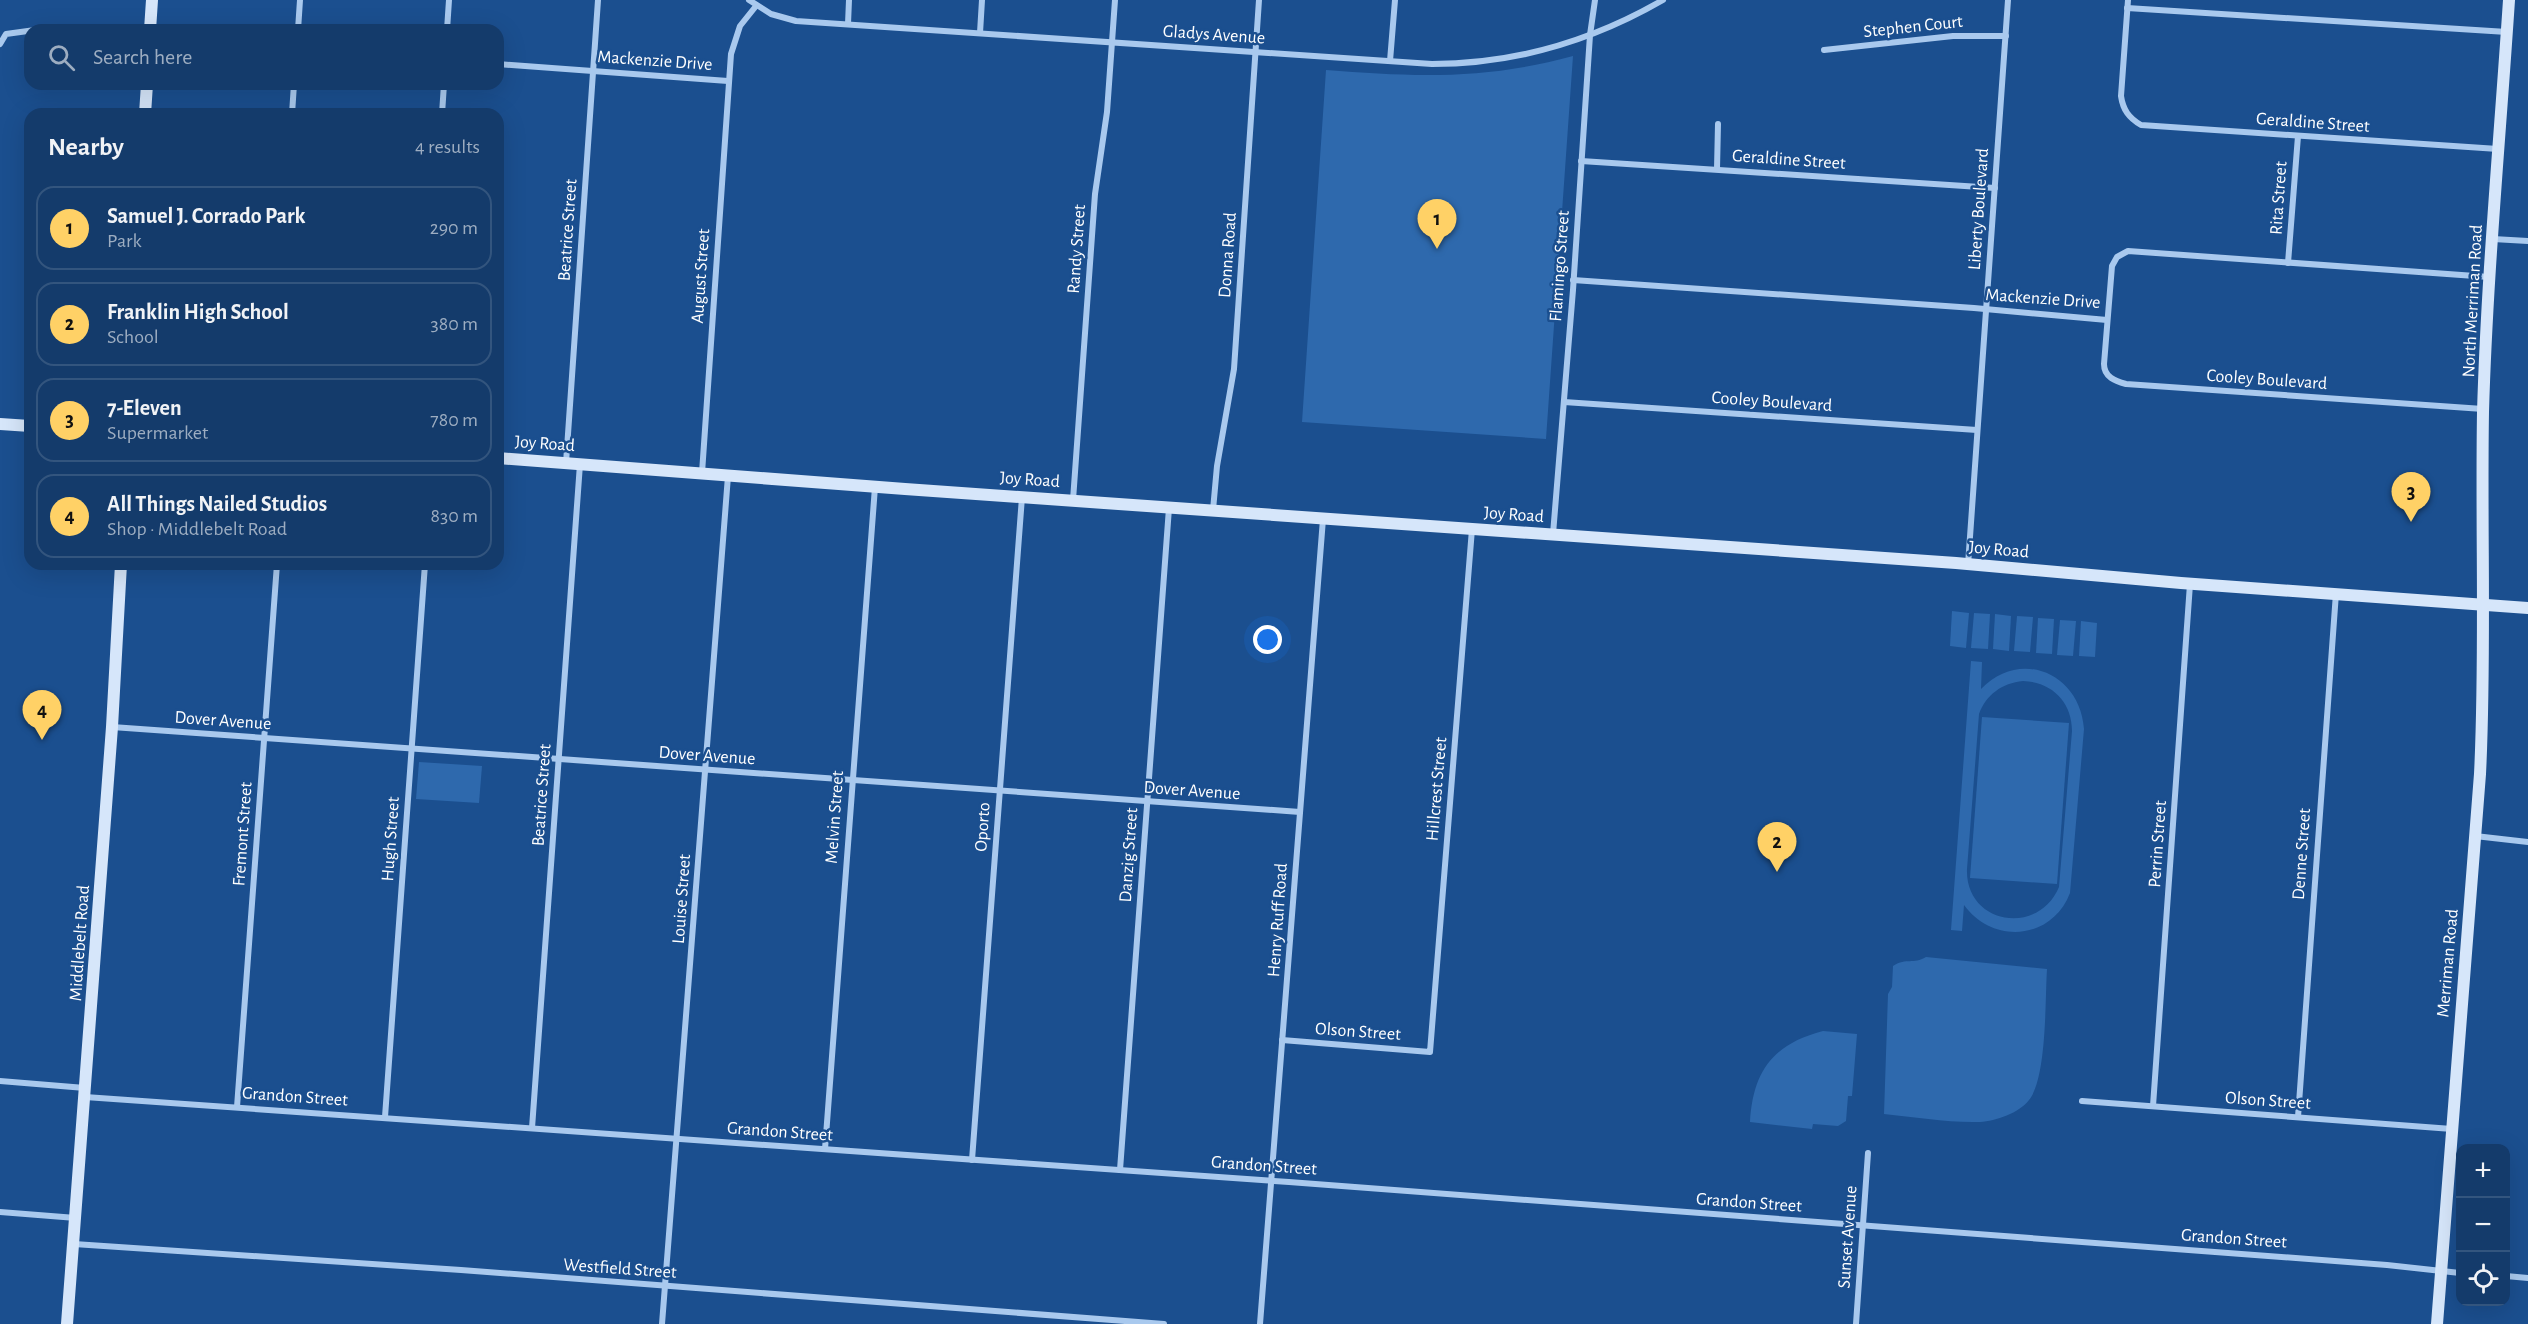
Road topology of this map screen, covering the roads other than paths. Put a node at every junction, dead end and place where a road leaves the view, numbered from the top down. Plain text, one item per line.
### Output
1 (152, 0) edge
2 (300, 0) edge
3 (449, 0) edge
4 (598, 0) edge
5 (749, 0) edge
6 (849, 0) edge
7 (982, 0) edge
8 (1115, 0) edge
9 (1259, 0) edge
10 (1395, 0) edge
11 (1595, 0) edge
12 (1663, 0) edge
13 (2008, 0) edge
14 (2509, 0) edge
15 (2127, 4) edge
16 (756, 6) junction
17 (150, 24) edge
18 (298, 24) edge
19 (447, 24) edge
20 (848, 24) junction
21 (24, 32) edge
22 (2507, 32) junction
23 (980, 33) junction
24 (1590, 35) junction
25 (2006, 36) junction
26 (1112, 42) junction
27 (0, 44) edge
28 (1824, 50) dead end
29 (1256, 51) junction
30 (1390, 61) junction
31 (504, 64) edge
32 (593, 71) junction
33 (728, 81) junction
34 (147, 90) edge
35 (294, 90) edge
36 (444, 90) edge
37 (145, 108) edge
38 (292, 108) edge
39 (442, 108) edge
40 (1718, 124) dead end
41 (2298, 136) junction
42 (2499, 149) junction
43 (1581, 161) junction
44 (1717, 169) junction
45 (1995, 188) junction
46 (2493, 239) junction
47 (2528, 241) edge
48 (2288, 263) junction
49 (2491, 278) junction
50 (1574, 280) junction
51 (1986, 310) junction
52 (2107, 320) junction
53 (1564, 402) junction
54 (2484, 409) junction
55 (0, 424) edge
56 (24, 426) edge
57 (1977, 430) junction
58 (504, 458) edge
59 (566, 463) junction
60 (580, 464) junction
61 (702, 473) junction
62 (728, 475) junction
63 (875, 486) junction
64 (1022, 496) junction
65 (1073, 500) junction
66 (1169, 507) junction
67 (1213, 510) junction
68 (1324, 518) junction
69 (1472, 529) junction
70 (1553, 534) junction
71 (1968, 565) junction
72 (121, 570) edge
73 (277, 570) edge
74 (425, 570) edge
75 (2190, 584) junction
76 (2336, 593) junction
77 (2482, 604) junction
78 (2528, 608) edge
79 (112, 727) junction
80 (264, 738) junction
81 (412, 748) junction
82 (559, 759) junction
83 (706, 770) junction
84 (852, 780) junction
85 (1000, 791) junction
86 (1147, 801) junction
87 (1300, 812) junction
88 (2475, 836) junction
89 (2528, 842) edge
90 (1282, 1040) junction
91 (1430, 1052) joint
92 (0, 1081) edge
93 (85, 1092) junction
94 (2082, 1101) dead end
95 (2153, 1106) junction
96 (237, 1107) junction
97 (385, 1117) junction
98 (2298, 1117) junction
99 (532, 1128) junction
100 (2452, 1129) junction
101 (678, 1138) junction
102 (825, 1149) junction
103 (1868, 1153) dead end
104 (972, 1160) junction
105 (1120, 1170) junction
106 (1272, 1181) junction
107 (0, 1212) edge
108 (76, 1218) junction
109 (1863, 1226) junction
110 (74, 1244) junction
111 (2441, 1269) junction
112 (2456, 1272) edge
113 (2510, 1276) edge
114 (2528, 1278) edge
115 (666, 1287) junction
116 (68, 1324) edge
117 (663, 1324) edge
118 (1164, 1324) edge
119 (1260, 1324) edge
120 (1856, 1324) edge
121 (2437, 1324) edge

1 - 17 main road
2 - 18 street
3 - 19 street
4 - 32 street, Beatrice Street
5 - 16 street
6 - 20 street
7 - 23 street
8 - 26 street, Randy Street
9 - 29 street, Donna Road
10 - 30 street
11 - 24 street, Flamingo Street
12 - 24 street, Gladys Avenue
13 - 25 street, Liberty Boulevard
14 - 22 main road, North Merriman Road
15 - 22 street
15 - 41 street, Geraldine Street
16 - 20 street, Gladys Avenue
16 - 33 street, Mackenzie Drive
20 - 23 street, Gladys Avenue
21 - 27 street
22 - 42 main road, North Merriman Road
23 - 26 street, Gladys Avenue
24 - 30 street, Gladys Avenue
24 - 43 street, Flamingo Street
25 - 28 street, Stephen Court
25 - 45 street, Liberty Boulevard
26 - 29 street, Gladys Avenue
26 - 65 street, Randy Street
29 - 30 street, Gladys Avenue
29 - 67 street, Donna Road
31 - 32 street, Mackenzie Drive
32 - 33 street, Mackenzie Drive
32 - 59 street, Beatrice Street
33 - 61 street, August Street
34 - 37 main road
35 - 38 street
36 - 39 street
40 - 44 street
41 - 42 street, Geraldine Street
41 - 48 street, Rita Street
42 - 46 main road, North Merriman Road
43 - 44 street, Geraldine Street
43 - 50 street, Flamingo Street
44 - 45 street, Geraldine Street
45 - 51 street, Liberty Boulevard
46 - 47 street
46 - 49 main road, North Merriman Road
48 - 49 street, Mackenzie Drive
48 - 52 street, Mackenzie Drive
49 - 54 main road, North Merriman Road
50 - 51 street, Mackenzie Drive
50 - 53 street, Flamingo Street
51 - 52 street, Mackenzie Drive
51 - 57 street, Liberty Boulevard
52 - 54 street, Cooley Boulevard
53 - 57 street, Cooley Boulevard
53 - 70 street, Flamingo Street
54 - 77 main road, North Merriman Road
55 - 56 main road
57 - 71 street, Liberty Boulevard
58 - 59 main road, Joy Road
59 - 60 main road, Joy Road
60 - 61 main road, Joy Road
60 - 82 street, Beatrice Street
61 - 62 main road, Joy Road
62 - 63 main road, Joy Road
62 - 83 street, Louise Street
63 - 64 main road, Joy Road
63 - 84 street, Melvin Street
64 - 65 main road, Joy Road
64 - 85 street, Oporto
65 - 66 main road, Joy Road
66 - 67 main road, Joy Road
66 - 86 street, Danzig Street
67 - 68 main road, Joy Road
68 - 69 main road, Joy Road
68 - 87 street, Henry Ruff Road
69 - 70 main road, Joy Road
69 - 91 street, Hillcrest Street
70 - 71 main road, Joy Road
71 - 75 main road, Joy Road
72 - 79 main road, Middlebelt Road
73 - 80 street, Fremont Street
74 - 81 street, Hugh Street
75 - 76 main road, Joy Road
75 - 95 street, Perrin Street
76 - 77 main road, Joy Road
76 - 98 street, Denne Street
77 - 78 main road, Joy Road
77 - 88 main road, Merriman Road
79 - 80 street, Dover Avenue
79 - 93 main road, Middlebelt Road
80 - 81 street, Dover Avenue
80 - 96 street, Fremont Street
81 - 82 street, Dover Avenue
81 - 97 street, Hugh Street
82 - 83 street, Dover Avenue
82 - 99 street, Beatrice Street
83 - 84 street, Dover Avenue
83 - 101 street, Louise Street
84 - 85 street, Dover Avenue
84 - 102 street, Melvin Street
85 - 86 street, Dover Avenue
85 - 104 street, Oporto
86 - 87 street, Dover Avenue
86 - 105 street, Danzig Street
87 - 90 street, Henry Ruff Road
88 - 89 street
88 - 100 main road, Merriman Road
90 - 91 street, Olson Street
90 - 106 street, Henry Ruff Road
92 - 93 street, Grandon Street
93 - 96 street, Grandon Street
93 - 108 main road, Middlebelt Road
94 - 95 street, Olson Street
95 - 98 street, Olson Street
96 - 97 street, Grandon Street
97 - 99 street, Grandon Street
98 - 100 street, Olson Street
99 - 101 street, Grandon Street
100 - 111 main road, Merriman Road
101 - 102 street, Grandon Street
101 - 115 street, Louise Street
102 - 104 street, Grandon Street
103 - 109 street, Sunset Avenue
104 - 105 street, Grandon Street
105 - 106 street, Grandon Street
106 - 109 street, Grandon Street
106 - 119 street, Henry Ruff Road
107 - 108 street
108 - 110 main road, Middlebelt Road
109 - 111 street, Grandon Street
109 - 120 street, Sunset Avenue
110 - 115 street, Westfield Street
110 - 116 main road, Middlebelt Road
111 - 112 street, Grandon Street
111 - 121 main road, Merriman Road
113 - 114 street
115 - 117 street, Louise Street
115 - 118 street, Westfield Street

